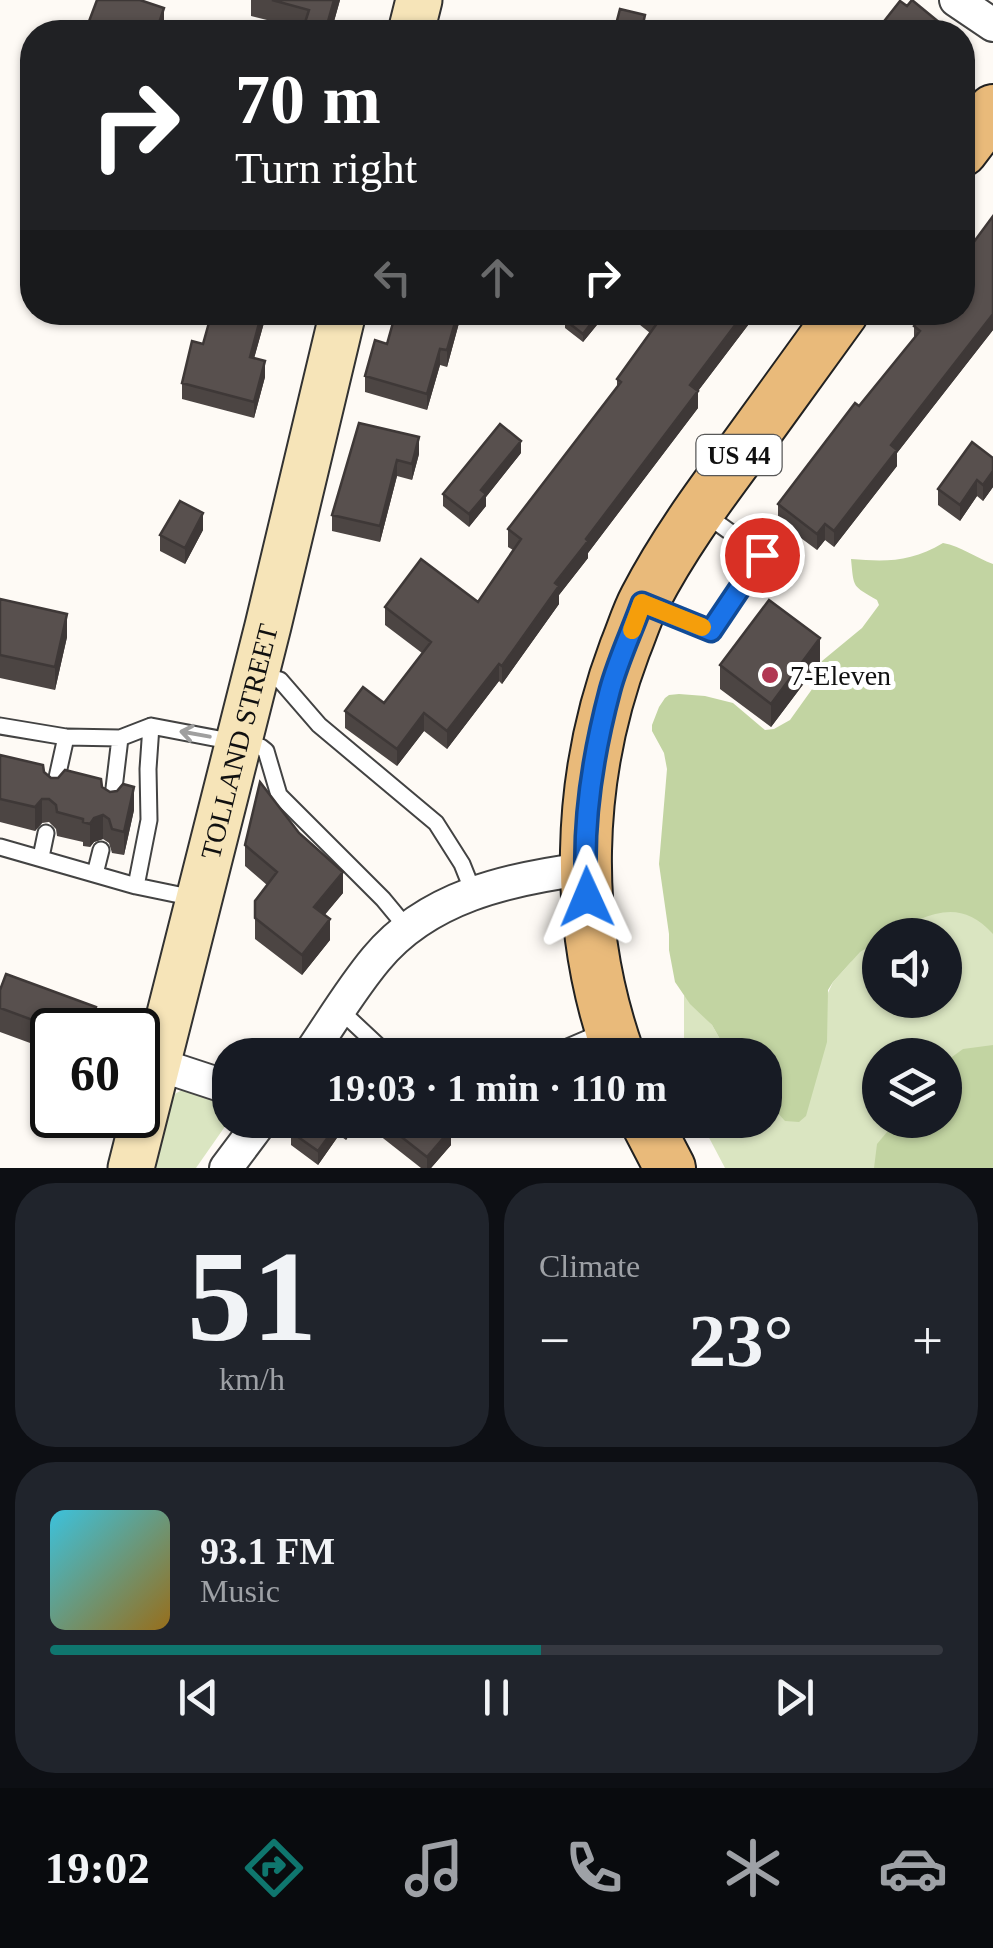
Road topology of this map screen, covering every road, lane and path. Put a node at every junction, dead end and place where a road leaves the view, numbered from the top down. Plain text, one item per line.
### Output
1 (956, 0) edge
2 (993, 25) edge
3 (993, 110) edge
4 (975, 134) edge
5 (340, 325) edge
6 (834, 325) edge
7 (699, 510) junction
8 (642, 603) junction
9 (256, 674) junction
10 (0, 726) edge
11 (151, 726) junction
12 (66, 737) junction
13 (120, 738) junction
14 (238, 742) junction
15 (54, 792) edge
16 (112, 805) edge
17 (46, 833) dead end
18 (0, 847) edge
19 (102, 850) dead end
20 (40, 858) junction
21 (584, 869) junction
22 (95, 874) junction
23 (136, 886) junction
24 (474, 894) junction
25 (199, 899) junction
26 (407, 928) junction
27 (340, 1010) junction
28 (321, 1038) edge
29 (370, 1038) edge
30 (613, 1038) edge
31 (160, 1052) edge
32 (160, 1065) edge
33 (212, 1082) edge
34 (138, 1138) edge
35 (248, 1138) edge
36 (655, 1138) edge
37 (131, 1168) edge
38 (226, 1168) edge
39 (670, 1168) edge

1 - 2 street
3 - 4 main road
5 - 9 main road, TOLLAND STREET
6 - 7 main road, US 44
7 - 8 main road, US 44
7 - 8 lane
8 - 21 main road, US 44
9 - 14 main road, TOLLAND STREET
9 - 24 lane
10 - 12 lane
11 - 13 lane
14 -> 11 lane
11 - 23 lane
12 - 13 lane
12 - 15 lane
13 - 16 lane
14 - 25 main road, TOLLAND STREET
14 - 26 lane
17 - 20 lane
18 - 20 lane
19 - 22 lane
20 - 22 lane
21 - 24 street
21 - 30 main road, US 44
22 - 23 lane
23 - 25 lane
24 - 26 street
25 - 31 main road, TOLLAND STREET
26 - 27 street
27 - 28 street
27 - 29 lane
32 - 33 street
34 - 37 main road, TOLLAND STREET
35 - 38 street
36 - 39 main road

